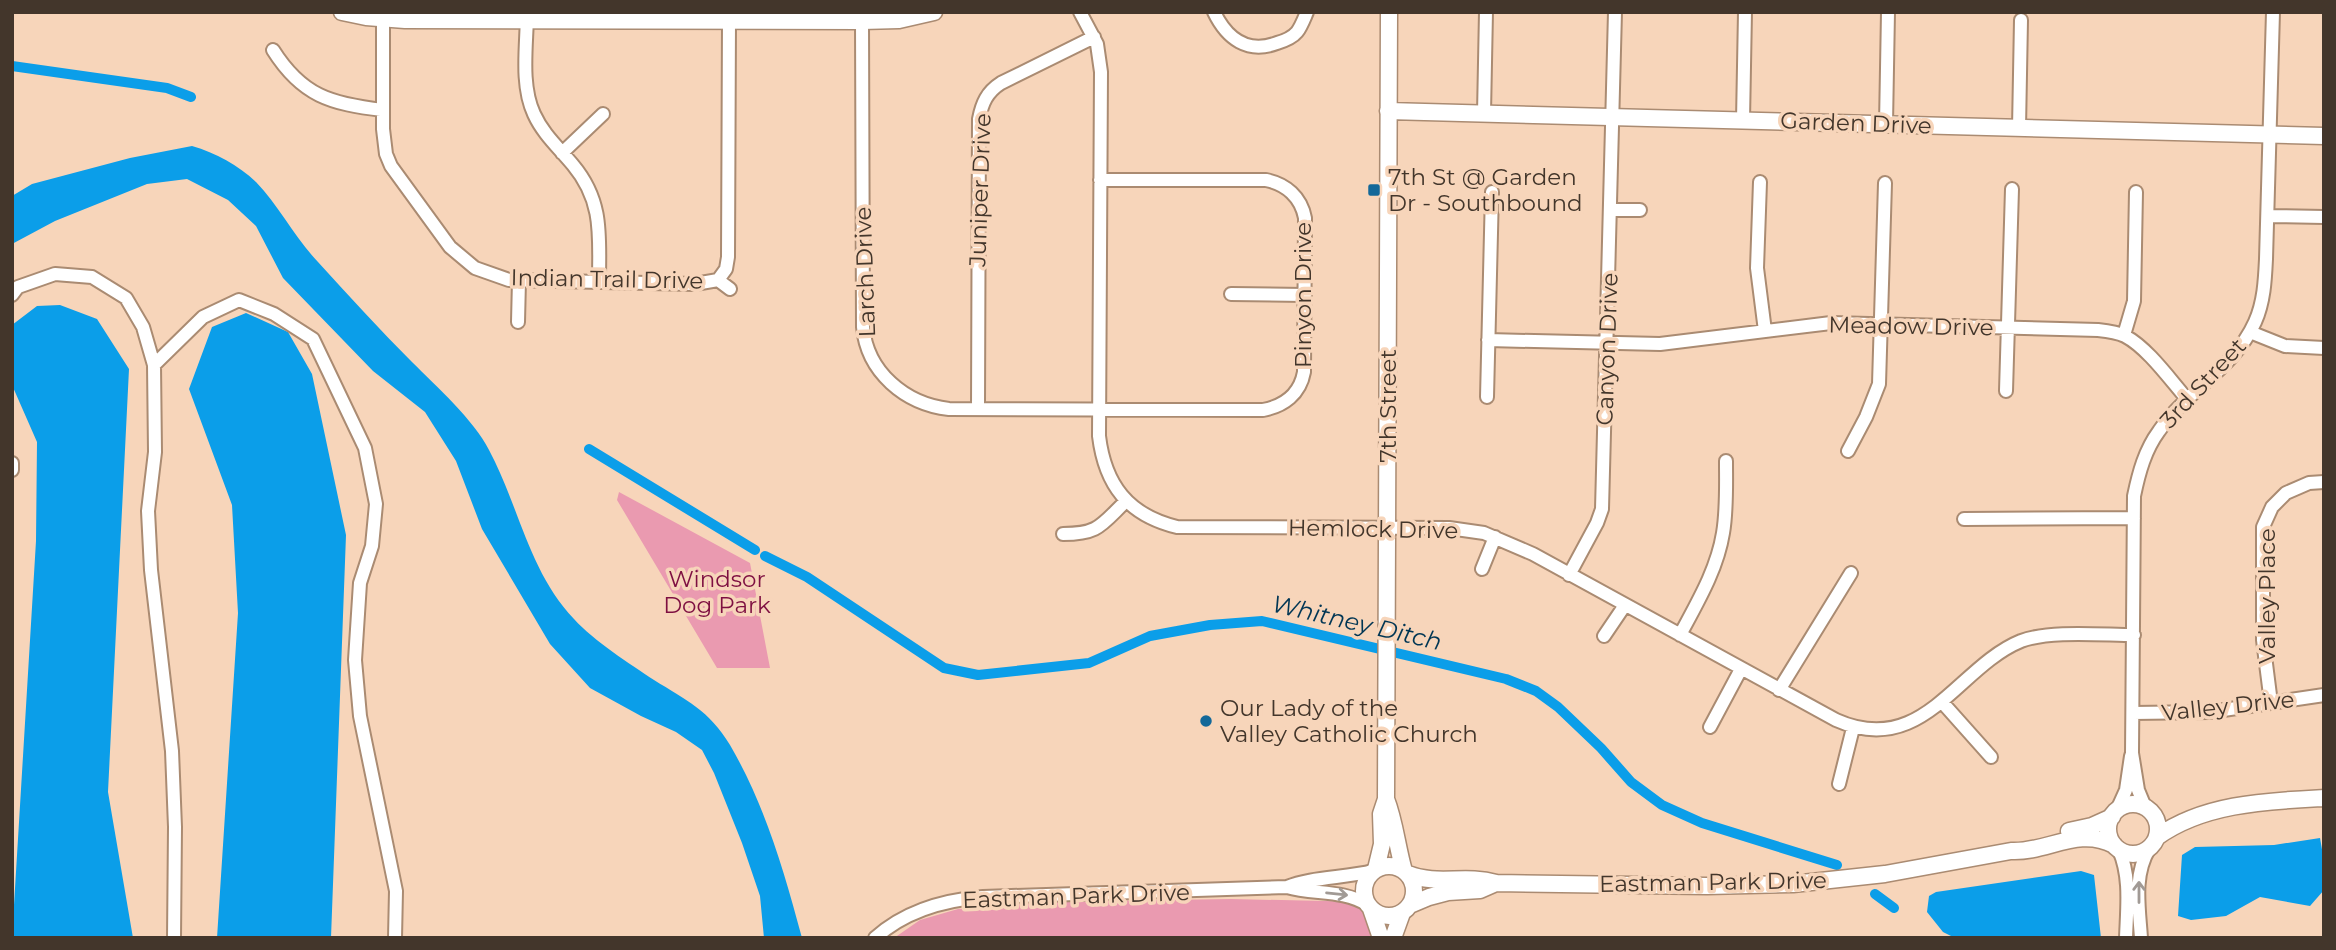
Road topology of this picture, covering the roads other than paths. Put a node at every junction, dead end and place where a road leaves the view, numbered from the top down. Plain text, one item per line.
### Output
1 (342, 12) edge
2 (934, 12) edge
3 (1080, 12) edge
4 (1214, 12) edge
5 (1307, 12) edge
6 (1389, 12) edge
7 (1486, 12) edge
8 (1615, 12) edge
9 (1745, 12) edge
10 (1888, 12) edge
11 (2273, 12) edge
12 (527, 16) edge
13 (383, 19) junction
14 (2021, 20) dead end
15 (729, 21) junction
16 (862, 21) junction
17 (1094, 37) junction
18 (273, 50) dead end
19 (383, 110) junction
20 (1388, 111) junction
21 (1484, 113) junction
22 (603, 114) dead end
23 (1613, 116) junction
24 (1743, 120) junction
25 (1886, 124) junction
26 (2019, 128) junction
27 (2269, 135) junction
28 (2324, 136) edge
29 (562, 153) junction
30 (1100, 180) junction
31 (1760, 181) dead end
32 (1885, 183) dead end
33 (2012, 189) dead end
34 (1492, 192) dead end
35 (2136, 192) dead end
36 (1611, 210) junction
37 (1640, 210) dead end
38 (2268, 216) junction
39 (2324, 217) edge
40 (519, 280) junction
41 (718, 280) junction
42 (599, 282) junction
43 (730, 289) dead end
44 (1230, 294) dead end
45 (12, 295) edge
46 (1305, 295) junction
47 (518, 322) dead end
48 (1882, 323) junction
49 (2008, 327) junction
50 (1765, 331) junction
51 (2250, 332) junction
52 (2124, 335) junction
53 (1489, 340) junction
54 (1607, 343) junction
55 (2324, 348) edge
56 (154, 365) junction
57 (2006, 391) dead end
58 (1487, 397) dead end
59 (2188, 400) junction
60 (978, 409) junction
61 (1100, 409) junction
62 (1848, 451) dead end
63 (1726, 461) dead end
64 (12, 463) edge
65 (12, 470) edge
66 (2324, 482) edge
67 (1126, 500) junction
68 (2134, 518) junction
69 (1964, 519) dead end
70 (1388, 528) junction
71 (1063, 534) dead end
72 (1495, 537) junction
73 (1482, 569) dead end
74 (1851, 573) dead end
75 (1569, 575) junction
76 (1625, 605) junction
77 (1680, 635) junction
78 (2134, 635) junction
79 (1604, 636) dead end
80 (1741, 669) junction
81 (1779, 690) junction
82 (2324, 695) edge
83 (1942, 702) junction
84 (2271, 703) junction
85 (2133, 713) junction
86 (1710, 727) dead end
87 (1853, 728) junction
88 (2132, 753) junction
89 (1991, 757) dead end
90 (1839, 785) dead end
91 (2324, 798) edge
92 (1386, 799) junction
93 (2230, 807) junction
94 (2148, 809) junction
95 (2115, 813) junction
96 (2153, 843) junction
97 (2116, 847) junction
98 (2011, 851) junction
99 (1375, 870) junction
100 (1406, 872) junction
101 (1496, 883) junction
102 (1286, 887) junction
103 (1369, 907) junction
104 (1406, 909) junction
105 (174, 938) edge
106 (395, 938) edge
107 (875, 938) edge
108 (1381, 938) edge
109 (1393, 938) edge
110 (2126, 938) edge
111 (2141, 938) edge

1 - 13 street
2 - 16 street
3 - 17 street, Hemlock Drive
4 - 5 street
6 - 20 street, 7th Street
7 - 21 street
8 - 23 street, Canyon Drive
9 - 24 street
10 - 25 street
11 - 27 street, 3rd Street
12 - 13 street
12 - 15 street
12 - 29 street
13 - 19 street, Indian Trail Drive
14 - 26 street
15 - 16 street
15 - 41 street, Indian Trail Drive
16 - 60 street, Larch Drive
17 - 30 street, Hemlock Drive
17 - 60 street, Juniper Drive
18 - 19 street
19 - 40 street, Indian Trail Drive
20 - 21 street, Garden Drive
20 - 70 street, 7th Street
21 - 23 street, Garden Drive
22 - 29 street
23 - 24 street, Garden Drive
23 - 36 street, Canyon Drive
24 - 25 street, Garden Drive
25 - 26 street, Garden Drive
26 - 27 street, Garden Drive
27 - 28 street, Garden Drive
27 - 38 street, 3rd Street
29 - 42 street
30 - 46 street, Pinyon Drive
30 - 61 street, Hemlock Drive
31 - 50 street
32 - 48 street
33 - 49 street
34 - 53 street
35 - 52 street
36 - 37 street
36 - 54 street, Canyon Drive
38 - 39 street
38 - 51 street, 3rd Street
40 - 42 street, Indian Trail Drive
40 - 47 street
41 - 42 street, Indian Trail Drive
41 - 43 street
44 - 46 street
45 - 56 street
46 - 61 street, Pinyon Drive
48 - 49 street, Meadow Drive
48 - 50 street, Meadow Drive
48 - 62 street
49 - 52 street, Meadow Drive
49 - 57 street
50 - 54 street, Meadow Drive
51 - 55 street
51 - 59 street, 3rd Street
52 - 59 street
53 - 54 street, Meadow Drive
53 - 58 street
54 - 75 street, Canyon Drive
56 - 105 street
56 - 106 street
59 - 68 street, 3rd Street
60 - 61 street, Larch Drive
61 - 67 street, Hemlock Drive
63 - 77 street
64 - 65 street
66 - 84 street, Valley Place
67 - 70 street, Hemlock Drive
67 - 71 street
68 - 69 street
68 - 78 street, 3rd Street
70 - 72 street, Hemlock Drive
70 - 92 street, 7th Street
72 - 73 street
72 - 75 street, Hemlock Drive
74 - 81 street
75 - 76 street, Hemlock Drive
76 - 77 street, Hemlock Drive
76 - 79 street
77 - 80 street, Hemlock Drive
78 - 83 street, Hemlock Drive
78 - 85 street, 3rd Street
80 - 81 street, Hemlock Drive
80 - 86 street
81 - 87 street, Hemlock Drive
82 - 84 street, Valley Drive
83 - 87 street, Hemlock Drive
83 - 89 street
84 - 85 street, Valley Drive
85 - 88 street, 3rd Street
87 - 90 street
88 - 94 street, 3rd Street
88 - 95 street, 3rd Street
91 - 93 street
92 - 99 street, 7th Street
92 - 100 street, 7th Street
93 - 94 street
93 - 96 street
94 - 95 street
94 - 96 street
95 - 97 street
95 - 98 street, Eastman Park Drive
96 - 97 street
111 -> 96 street
97 - 98 street, Eastman Park Drive
97 - 110 street
98 - 101 street, Eastman Park Drive
99 - 100 street
99 - 102 street, Eastman Park Drive
99 - 103 street
100 - 101 street, Eastman Park Drive
100 - 104 street
101 - 104 street, Eastman Park Drive
102 -> 103 street, Eastman Park Drive
102 - 107 street, Eastman Park Drive
103 - 104 street
103 - 108 street
104 - 109 street

